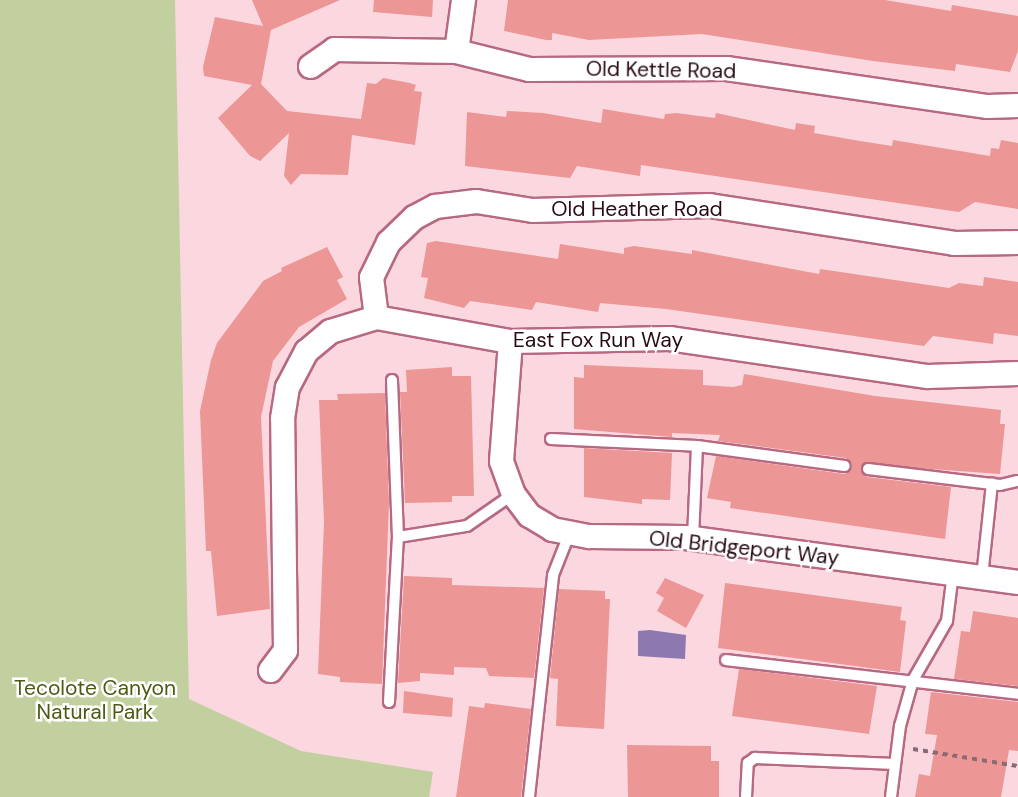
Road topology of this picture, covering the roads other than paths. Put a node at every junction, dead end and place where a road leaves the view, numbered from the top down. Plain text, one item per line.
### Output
1 (463, 0) edge
2 (456, 51) junction
3 (310, 66) dead end
4 (1018, 105) edge
5 (1018, 242) edge
6 (376, 317) junction
7 (510, 341) junction
8 (1018, 373) edge
9 (393, 380) dead end
10 (551, 439) dead end
11 (697, 446) junction
12 (845, 466) dead end
13 (868, 470) dead end
14 (1018, 481) edge
15 (992, 484) junction
16 (513, 494) junction
17 (570, 532) junction
18 (398, 537) junction
19 (693, 538) junction
20 (953, 573) junction
21 (982, 577) junction
22 (1018, 582) edge
23 (726, 660) dead end
24 (270, 670) dead end
25 (913, 680) junction
26 (1018, 694) edge
27 (389, 702) dead end
28 (895, 764) junction
29 (529, 797) edge
30 (746, 797) edge
31 (891, 797) edge

1 - 2 street
2 - 3 street, Old Kettle Road
2 - 4 street, Old Kettle Road
5 - 6 street, Old Heather Road
6 - 7 street, East Fox Run Way
6 - 24 street
7 - 8 street, East Fox Run Way
7 - 16 street, Old Bridgeport Way
9 - 18 lane
10 - 11 lane
11 - 12 lane
11 - 19 lane
13 - 15 lane
14 - 15 lane
15 - 21 lane
16 - 17 street, Old Bridgeport Way
16 - 18 lane
17 - 19 street, Old Bridgeport Way
17 - 29 lane
18 - 27 lane
19 - 20 street, Old Bridgeport Way
20 - 21 street, Old Bridgeport Way
20 - 25 lane
21 - 22 street, Old Bridgeport Way
23 - 25 lane
25 - 26 lane
25 - 28 lane
28 - 30 lane
28 - 31 lane

